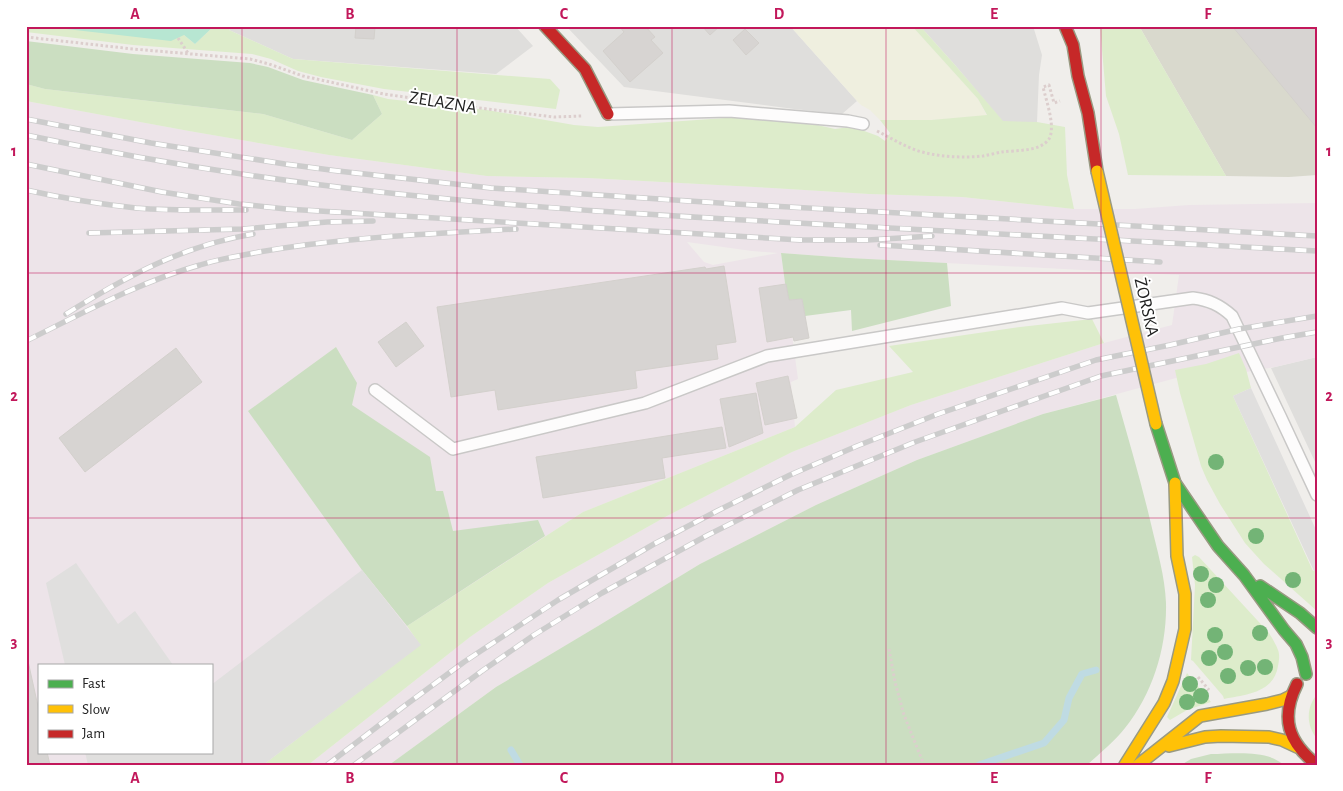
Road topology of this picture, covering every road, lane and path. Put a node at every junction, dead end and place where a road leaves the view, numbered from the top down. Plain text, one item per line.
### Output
1 (545, 26) edge
2 (1065, 26) edge
3 (1073, 26) edge
4 (26, 37) edge
5 (178, 38) dead end
6 (1073, 45) junction
7 (189, 54) junction
8 (1060, 101) dead end
9 (608, 114) junction
10 (863, 124) joint
11 (375, 390) dead end
12 (1175, 483) junction
13 (1317, 496) edge
14 (1244, 575) junction
15 (1317, 628) edge
16 (889, 649) dead end
17 (1317, 667) edge
18 (1196, 674) dead end
19 (1306, 674) junction
20 (1212, 693) dead end
21 (1291, 696) junction
22 (1297, 747) junction
23 (1161, 748) junction
24 (1317, 764) edge
25 (924, 765) edge
26 (1125, 765) edge
27 (1138, 765) edge

1 - 9 main road
2 - 6 main road, ŻORSKA
3 - 6 lane
4 - 7 path, ŻELAZNA
5 - 7 path
6 - 12 main road, ŻORSKA, bridge
7 - 9 path, ŻELAZNA
8 - 10 path
9 - 10 lane
11 - 13 lane
12 - 14 main road, ŻORSKA
12 - 26 main road
14 - 15 main road, ŻORSKA
14 - 19 main road, ŻORSKA
16 - 25 path
17 - 19 main road
18 - 20 path
19 - 21 main road
21 - 22 main road
21 - 23 main road
22 - 23 main road
22 - 24 main road
23 - 27 main road

